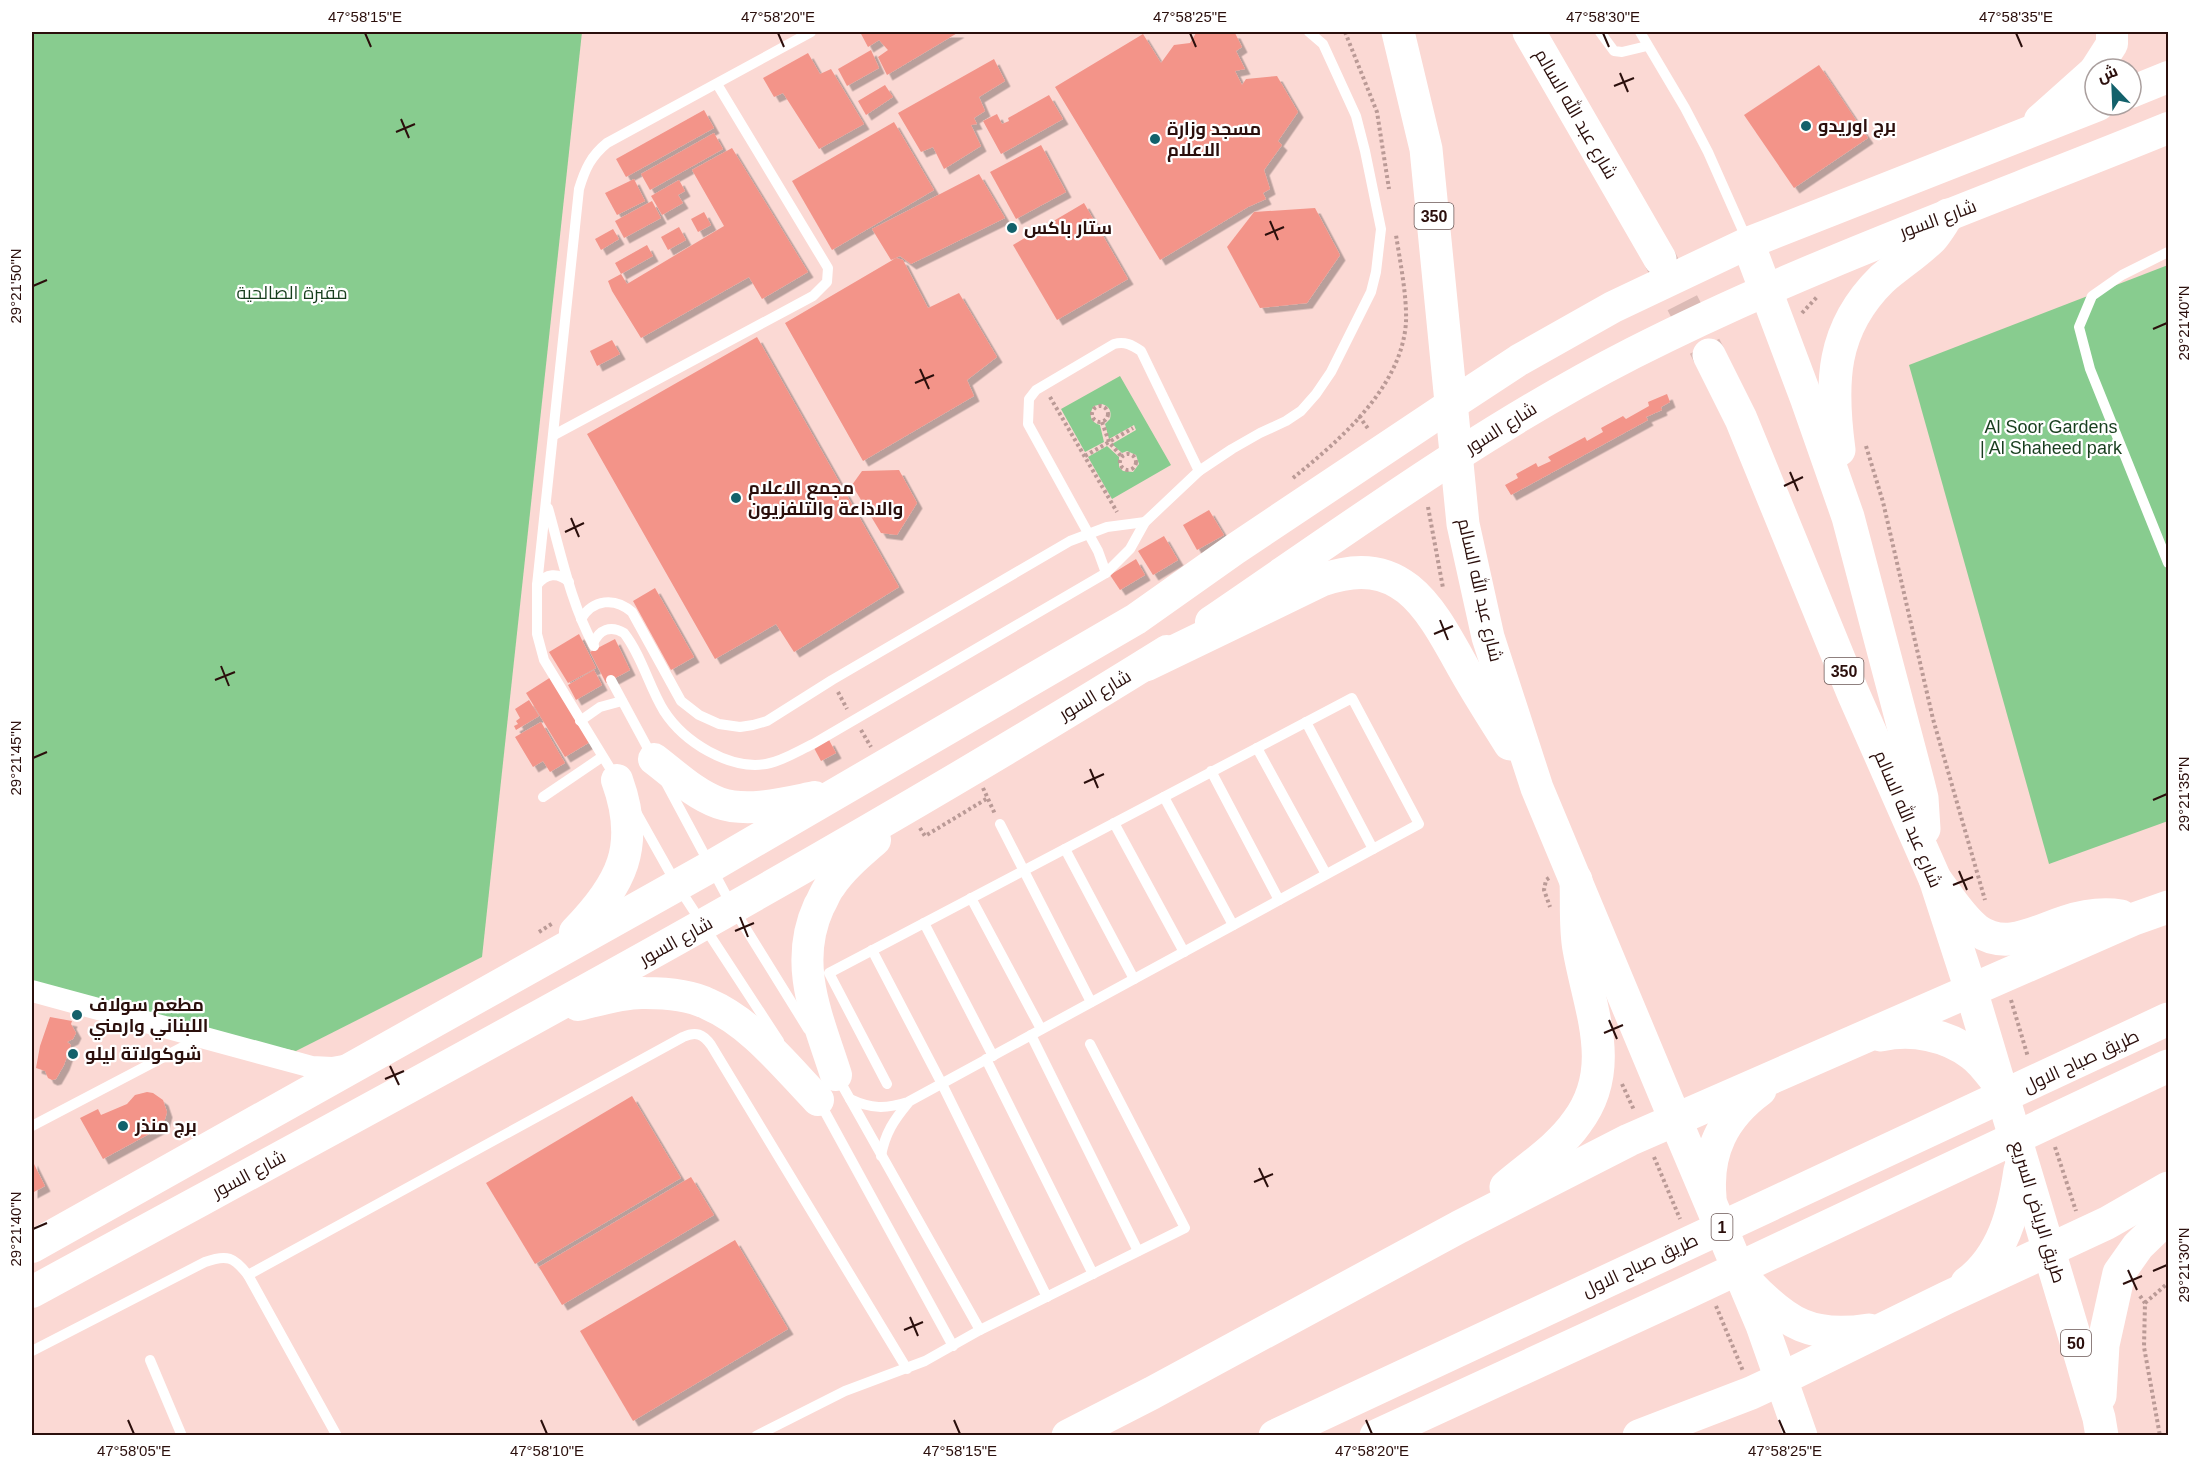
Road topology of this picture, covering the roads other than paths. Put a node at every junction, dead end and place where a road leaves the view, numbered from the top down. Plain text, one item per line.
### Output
1 (811, 32) edge
2 (1309, 32) edge
3 (1398, 32) edge
4 (1529, 32) edge
5 (1600, 32) edge
6 (1640, 32) edge
7 (2112, 32) edge
8 (1647, 46) junction
9 (2104, 57) edge
10 (2169, 77) edge
11 (2083, 82) edge
12 (717, 84) junction
13 (2143, 87) edge
14 (2083, 111) edge
15 (2167, 129) edge
16 (2024, 135) junction
17 (1948, 215) junction
18 (1748, 243) junction
19 (2169, 252) edge
20 (1660, 259) tunnel mouth
21 (1766, 289) junction
22 (1709, 355) tunnel mouth
23 (1452, 404) junction
24 (554, 435) junction
25 (1457, 456) junction
26 (1199, 471) junction
27 (547, 501) junction
28 (1848, 517) junction
29 (1145, 522) junction
30 (1087, 533) junction
31 (2169, 563) edge
32 (1106, 573) junction
33 (568, 582) junction
34 (537, 585) junction
35 (581, 619) junction
36 (1146, 665) junction
37 (611, 680) dead end
38 (622, 701) junction
39 (580, 721) junction
40 (1306, 722) junction
41 (1257, 748) junction
42 (654, 759) junction
43 (610, 769) junction
44 (1211, 771) junction
45 (1537, 788) junction
46 (836, 793) junction
47 (543, 797) dead end
48 (1164, 797) junction
49 (917, 801) junction
50 (1114, 823) junction
51 (1000, 824) dead end
52 (1065, 849) junction
53 (1373, 849) junction
54 (1922, 849) junction
55 (710, 867) junction
56 (1022, 871) junction
57 (1326, 874) junction
58 (1935, 879) junction
59 (1576, 880) junction
60 (676, 885) junction
61 (971, 898) junction
62 (1279, 900) junction
63 (2169, 907) edge
64 (733, 908) junction
65 (2134, 919) junction
66 (924, 923) junction
67 (1233, 925) junction
68 (704, 926) junction
69 (872, 950) junction
70 (1184, 952) junction
71 (547, 958) junction
72 (1134, 979) junction
73 (1971, 990) junction
74 (32, 991) edge
75 (1091, 1002) junction
76 (551, 1010) junction
77 (2169, 1019) edge
78 (1036, 1032) junction
79 (201, 1037) junction
80 (1090, 1044) dead end
81 (1842, 1046) junction
82 (1980, 1048) junction
83 (989, 1058) junction
84 (362, 1062) junction
85 (2169, 1066) edge
86 (1786, 1071) junction
87 (887, 1084) dead end
88 (942, 1084) junction
89 (843, 1087) junction
90 (818, 1100) junction
91 (908, 1102) junction
92 (1675, 1119) junction
93 (32, 1126) edge
94 (881, 1156) junction
95 (1703, 1164) junction
96 (2169, 1188) edge
97 (2024, 1212) junction
98 (2169, 1217) edge
99 (1459, 1227) junction
100 (32, 1247) edge
101 (2050, 1250) junction
102 (1138, 1251) junction
103 (1093, 1274) junction
104 (248, 1275) junction
105 (32, 1292) edge
106 (1047, 1297) junction
107 (1946, 1298) junction
108 (1768, 1317) junction
109 (1888, 1326) junction
110 (980, 1330) junction
111 (953, 1346) junction
112 (32, 1351) edge
113 (150, 1360) dead end
114 (908, 1369) junction
115 (1781, 1379) junction
116 (1152, 1394) junction
117 (2100, 1427) edge
118 (182, 1436) edge
119 (337, 1436) edge
120 (756, 1436) edge
121 (1068, 1436) edge
122 (1084, 1436) edge
123 (1275, 1436) edge
124 (1376, 1436) edge
125 (1639, 1436) edge
126 (1802, 1436) edge

1 - 12 lane
2 - 26 lane
3 - 23 main road, شارع عبد الله السالم / 350
4 - 20 main road, شارع عبد الله السالم
5 - 8 lane
6 - 8 lane
7 - 9 main road
8 - 18 lane
10 - 13 main road
11 - 16 main road
12 - 24 lane
12 - 24 lane
14 - 16 main road
15 - 17 main road, شارع السور
16 - 18 main road
17 - 21 main road, شارع السور
17 - 28 main road
18 - 21 main road
18 - 23 main road
19 - 31 lane
21 - 25 main road, شارع السور
21 - 28 main road
22 - 54 main road, شارع عبد الله السالم / 350
23 - 25 main road, شارع عبد الله السالم / 350
23 - 46 main road
24 - 27 lane
25 - 36 main road, شارع السور
25 - 45 main road, شارع عبد الله السالم / 350
26 - 29 lane
26 - 30 lane
27 - 33 lane
27 - 34 lane
28 - 54 main road
29 - 30 lane
29 - 32 lane
30 - 32 lane
30 - 35 lane
32 - 35 lane
33 - 34 lane
33 - 35 lane
34 - 39 lane
36 - 45 main road
36 - 49 main road, شارع السور
37 - 38 lane
38 - 39 lane
38 - 42 lane
39 - 43 lane
40 - 41 lane
40 - 53 lane
40 - 53 lane
41 - 44 lane
41 - 57 lane
42 - 46 main road
42 - 55 lane
43 - 47 lane
43 - 60 lane
43 - 71 main road
44 - 48 lane
44 - 62 lane
45 - 59 main road, شارع عبد الله السالم / 350
46 - 55 main road
48 - 50 lane
48 - 67 lane
49 - 64 main road, شارع السور
49 - 89 main road
50 - 52 lane
50 - 70 lane
51 - 56 lane
52 - 56 lane
52 - 72 lane
53 - 57 lane
54 - 58 main road, شارع عبد الله السالم / 350
55 - 60 main road
55 - 64 lane
56 - 61 lane
56 - 75 lane
57 - 62 lane
58 - 65 main road
58 - 73 main road, شارع عبد الله السالم / 350
59 - 92 main road, شارع عبد الله السالم / 350
59 - 99 main road
60 - 68 lane
60 - 71 main road
61 - 66 lane
61 - 78 lane
62 - 67 lane
63 - 65 main road
64 - 68 main road, شارع السور
64 - 89 lane
65 - 73 main road
66 - 69 lane
66 - 83 lane
67 - 70 lane
68 - 76 main road, شارع السور
68 - 90 lane
69 - 87 lane
69 - 88 lane
70 - 72 lane
71 - 84 main road
72 - 75 lane
73 - 81 main road
73 - 82 main road, طريق الرياض السريع / 350
74 - 79 street
75 - 78 lane
76 - 90 main road
76 - 105 main road, شارع السور
77 - 123 main road, طريق صباح الاول / 1
78 - 83 lane
78 - 102 lane
79 - 84 street
79 - 93 lane
80 - 102 lane
81 - 82 main road
81 - 86 main road
82 - 97 main road, طريق الرياض السريع / 50
83 - 88 lane
83 - 103 lane
84 - 100 main road
85 - 124 main road
86 - 92 main road
86 - 95 main road
88 - 91 lane
88 - 106 lane
89 - 91 lane
89 - 94 lane
90 - 111 lane
91 - 94 lane
92 - 95 main road, 350
92 - 99 main road
94 - 110 lane
95 - 108 main road
96 - 101 main road
97 - 101 main road, طريق الرياض السريع / 50
97 - 107 main road
98 - 117 main road
99 - 116 main road
101 - 107 main road
101 - 117 main road, طريق الرياض السريع / 50
102 - 103 lane
103 - 106 lane
104 - 112 lane
104 - 114 lane
104 - 119 lane
106 - 110 lane
107 - 109 main road
108 - 109 main road
108 - 115 main road
109 - 115 main road
110 - 111 lane
111 - 114 lane
113 - 118 lane
114 - 120 lane
115 - 125 main road
115 - 126 main road
116 - 121 main road
116 - 122 main road

